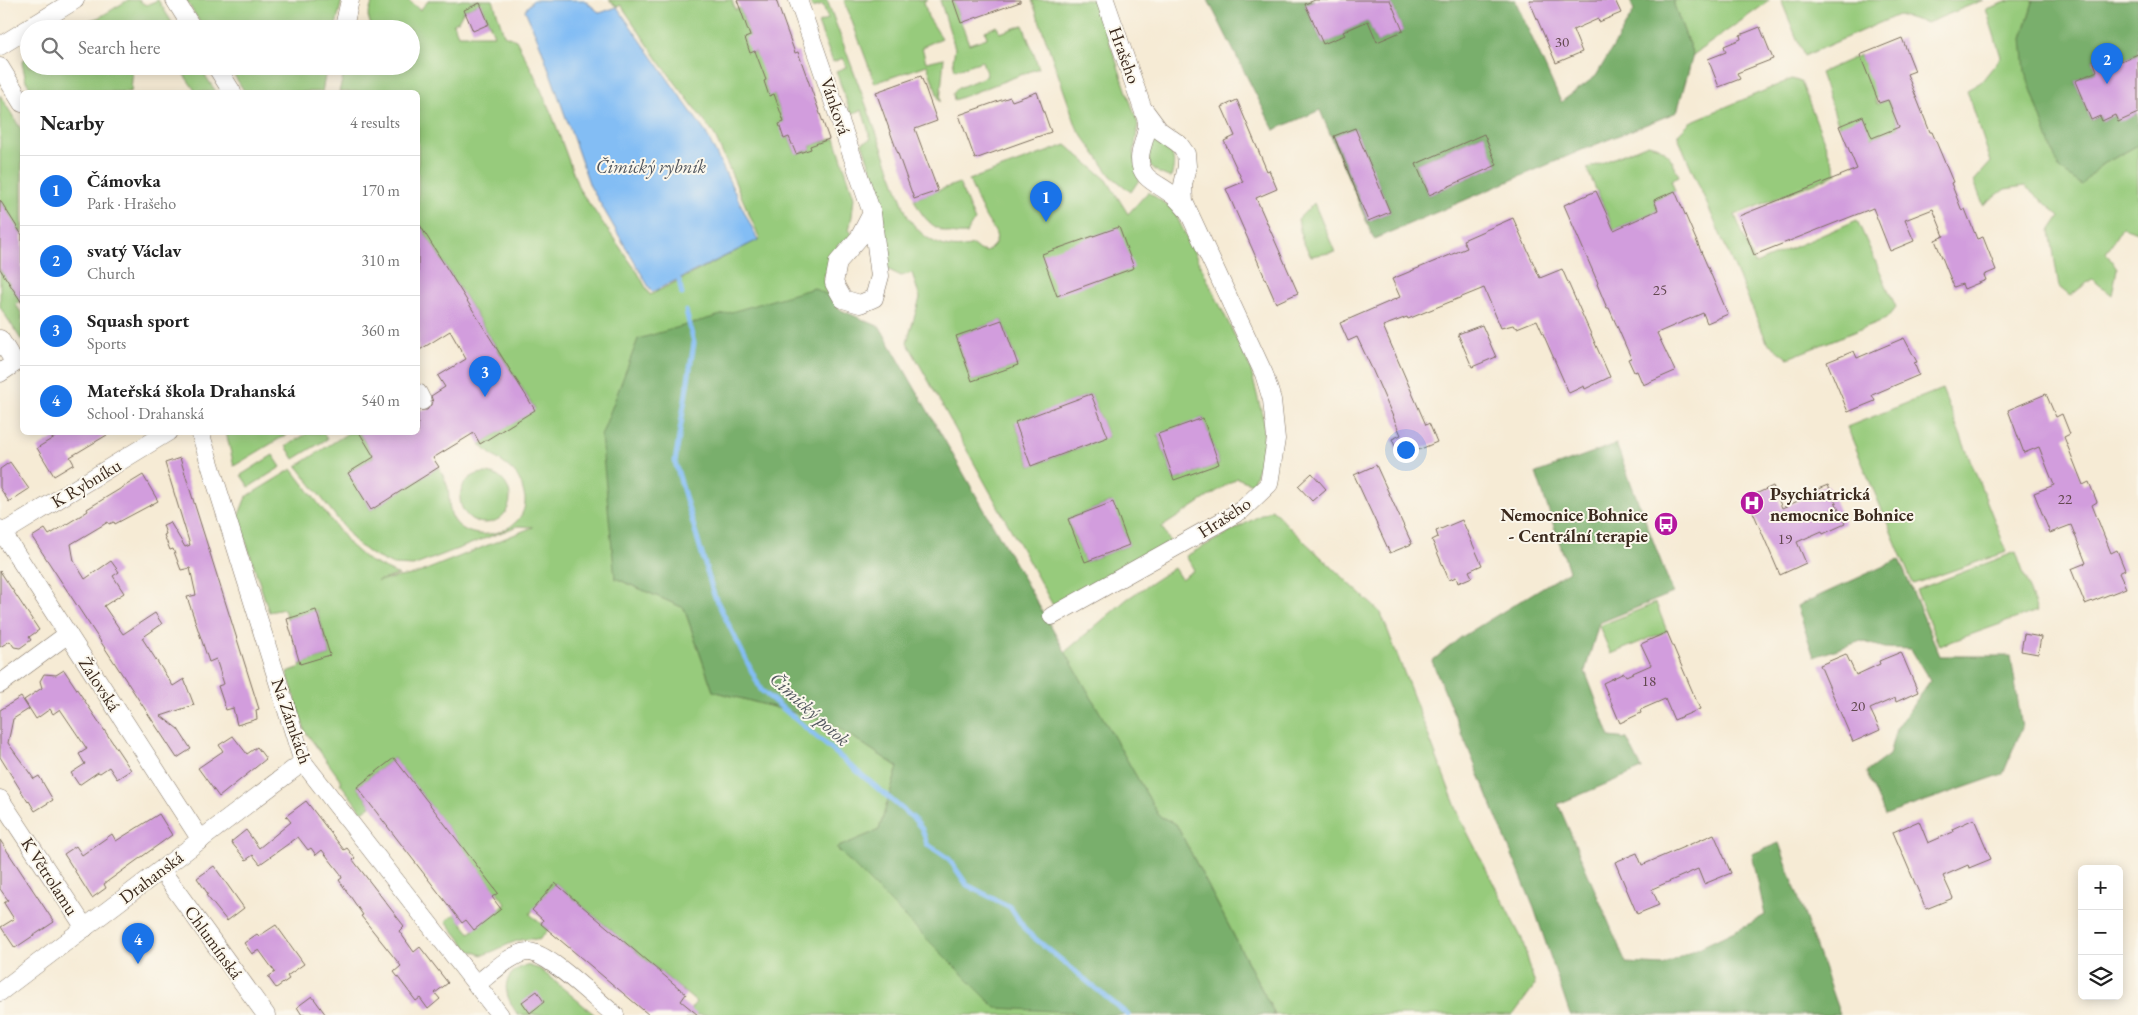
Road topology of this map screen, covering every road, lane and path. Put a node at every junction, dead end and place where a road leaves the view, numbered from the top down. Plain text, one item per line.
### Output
1 (75, 0) edge
2 (175, 0) edge
3 (350, 0) edge
4 (798, 0) edge
5 (1105, 0) edge
6 (42, 20) edge
7 (187, 20) edge
8 (346, 20) edge
9 (20, 34) edge
10 (0, 46) edge
11 (0, 67) edge
12 (222, 75) edge
13 (231, 90) edge
14 (20, 101) edge
15 (1145, 111) junction
16 (1187, 210) junction
17 (872, 213) junction
18 (0, 339) edge
19 (0, 373) edge
20 (163, 435) edge
21 (201, 435) edge
22 (1, 531) edge
23 (1052, 616) dead end
24 (68, 634) junction
25 (0, 684) edge
26 (302, 762) junction
27 (0, 799) edge
28 (201, 840) junction
29 (161, 870) junction
30 (84, 928) junction
31 (477, 984) junction
32 (0, 992) edge
33 (266, 1015) edge
34 (500, 1015) edge
35 (615, 1015) edge

1 - 6 street
2 - 7 street
3 - 8 street
4 - 17 street, Vánková
5 - 15 street, Hrašeho
9 - 10 street
11 - 14 street
12 - 13 street
15 - 16 street, Hrašeho
15 - 16 street, Hrašeho
16 - 23 street, Hrašeho
17 - 17 street, Vánková
18 - 19 street
20 - 22 street, K Rybníku
21 - 26 street, Na Zámkách
22 - 24 street, Žalovská
24 - 25 street
24 - 28 street, Žalovská
26 - 28 street, Drahanská
26 - 31 street, Na Zámkách
27 - 30 street, K Větrolamu
28 - 29 street, Drahanská
29 - 30 street, Drahanská
29 - 33 street, Chlumínská
30 - 32 street, Drahanská
31 - 34 street, Na Zámkách
31 - 35 street

